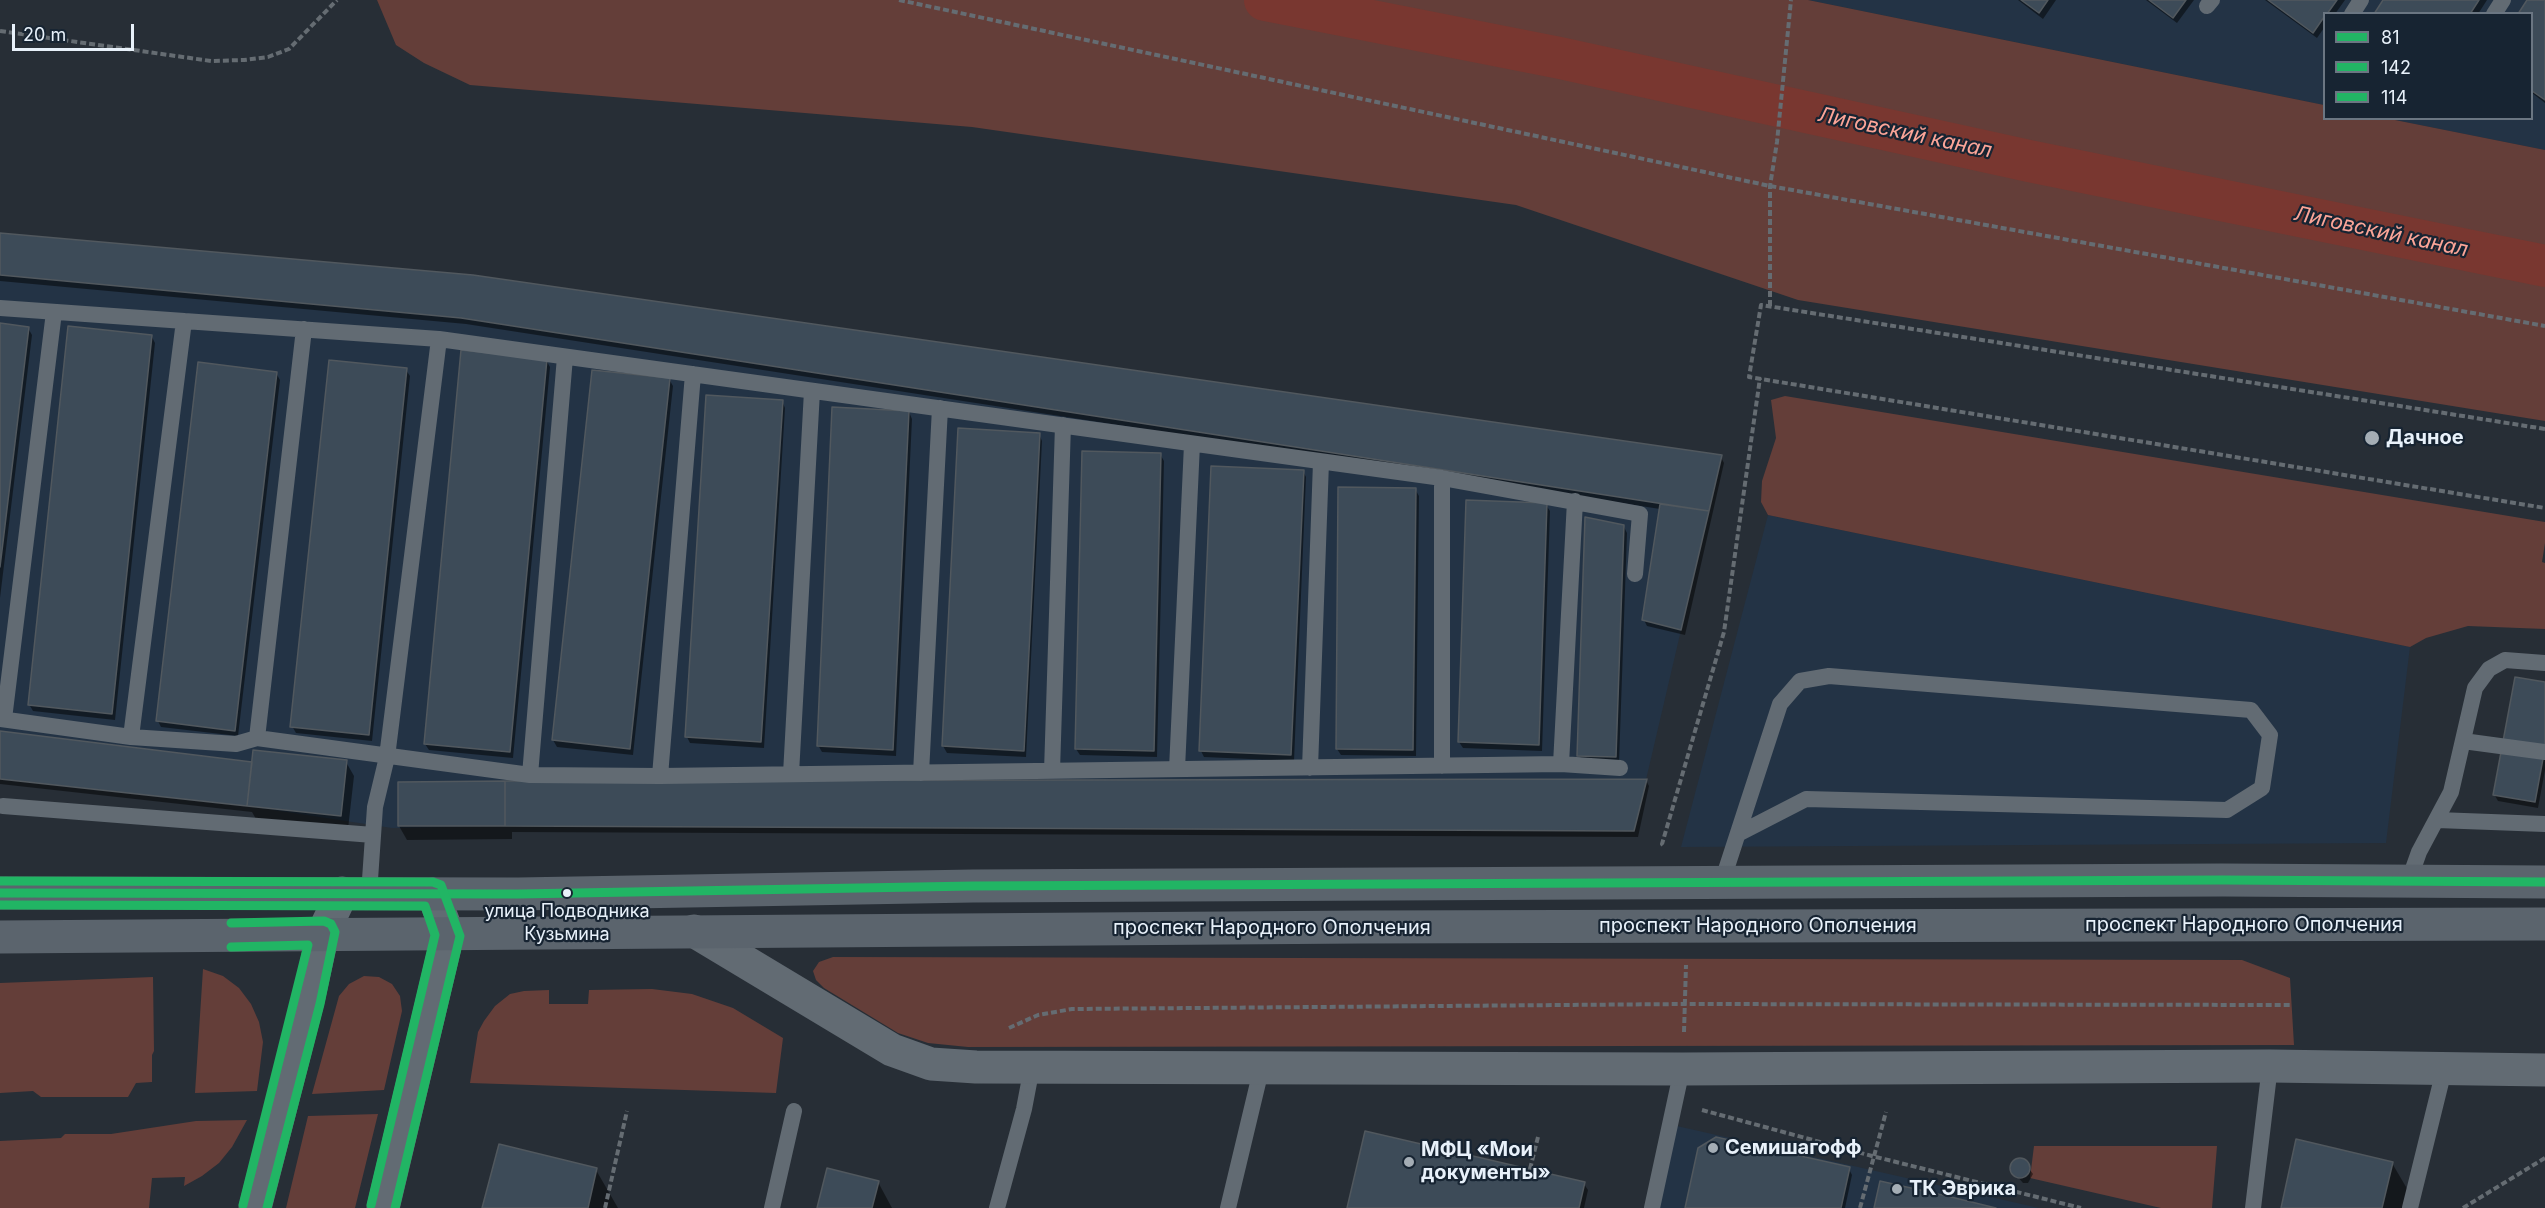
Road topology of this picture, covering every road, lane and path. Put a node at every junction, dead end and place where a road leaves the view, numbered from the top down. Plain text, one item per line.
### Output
1 (337, 0) edge
2 (899, 0) edge
3 (1791, 0) edge
4 (0, 31) edge
5 (1770, 186) junction
6 (1770, 306) junction
7 (0, 308) edge
8 (54, 312) junction
9 (184, 321) junction
10 (2545, 326) edge
11 (304, 329) junction
12 (439, 339) junction
13 (565, 357) junction
14 (693, 374) junction
15 (1760, 378) junction
16 (812, 391) junction
17 (940, 408) junction
18 (1063, 425) junction
19 (2545, 429) edge
20 (1192, 444) junction
21 (1321, 462) junction
22 (1442, 478) junction
23 (1575, 501) junction
24 (2545, 508) edge
25 (1635, 574) dead end
26 (2545, 663) edge
27 (2, 719) edge
28 (130, 736) junction
29 (257, 738) junction
30 (2463, 741) junction
31 (2545, 752) edge
32 (387, 757) junction
33 (1561, 764) junction
34 (1442, 766) junction
35 (1310, 768) junction
36 (1620, 768) dead end
37 (1177, 769) junction
38 (1052, 771) junction
39 (921, 772) junction
40 (791, 774) junction
41 (530, 775) junction
42 (660, 776) junction
43 (3, 806) dead end
44 (2437, 820) junction
45 (2545, 824) edge
46 (1738, 834) junction
47 (373, 835) junction
48 (1662, 844) dead end
49 (1722, 882) junction
50 (2545, 882) edge
51 (2408, 883) junction
52 (0, 893) edge
53 (355, 893) junction
54 (433, 894) junction
55 (2545, 924) edge
56 (694, 931) junction
57 (323, 933) junction
58 (448, 934) junction
59 (0, 937) edge
60 (1686, 960) dead end
61 (1685, 1004) junction
62 (2292, 1005) dead end
63 (1263, 1066) junction
64 (2270, 1066) junction
65 (976, 1067) junction
66 (1032, 1067) junction
67 (1682, 1069) junction
68 (2444, 1070) junction
69 (2545, 1070) edge
70 (1675, 1102) junction
71 (627, 1111) dead end
72 (794, 1111) dead end
73 (1886, 1112) dead end
74 (1538, 1137) dead end
75 (1872, 1156) junction
76 (2545, 1158) edge
77 (1530, 1169) dead end
78 (255, 1208) edge
79 (383, 1208) edge
80 (605, 1208) edge
81 (772, 1208) edge
82 (997, 1208) edge
83 (1228, 1208) edge
84 (1652, 1208) edge
85 (1860, 1208) edge
86 (2081, 1208) edge
87 (2253, 1208) edge
88 (2410, 1208) edge
89 (2463, 1208) edge

1 - 4 path
2 - 5 path
3 - 5 path
5 - 6 path
5 - 10 path
6 - 15 path
6 - 19 path
7 - 8 lane
8 - 9 lane
8 - 27 lane
9 - 11 lane
9 - 28 lane
11 - 12 lane
11 - 29 lane
12 - 13 lane
12 - 32 lane
13 - 14 lane
13 - 41 lane
14 - 16 lane
14 - 42 lane
15 - 24 path
15 - 48 path
16 - 17 lane
16 - 40 lane
17 - 18 lane
17 - 39 lane
18 - 20 lane
18 - 38 lane
20 - 21 lane
20 - 37 lane
21 - 22 lane
21 - 35 lane
22 - 23 lane
22 - 34 lane
23 - 25 lane
23 - 33 lane
26 - 30 lane
27 - 28 lane
28 - 29 lane
29 - 32 lane
30 - 31 lane
30 - 44 lane
32 - 41 lane
32 - 47 lane
33 - 34 lane
33 - 36 lane
34 - 35 lane
35 - 37 lane
37 - 38 lane
38 - 39 lane
39 - 40 lane
40 - 42 lane
41 - 42 lane
43 - 47 lane
44 - 45 lane
44 - 51 lane
46 - 46 lane
46 - 49 lane
47 - 53 lane
49 - 51 main road
49 - 54 main road
50 - 51 main road
52 - 53 main road
53 - 54 main road
53 - 57 street
54 - 58 street
55 - 56 main road, проспект Народного Ополчения
56 - 58 main road, проспект Народного Ополчения
56 - 65 street
57 - 58 main road, проспект Народного Ополчения
57 - 59 main road, проспект Народного Ополчения
57 - 78 street
58 - 79 street
60 - 61 path
61 - 62 path
61 - 65 path
61 - 67 path
63 - 66 street
63 - 67 street
63 - 83 lane
64 - 67 street
64 - 68 street
64 - 87 lane
65 - 66 street
66 - 82 lane
67 - 70 lane
68 - 69 street
68 - 88 lane
70 - 75 path
70 - 84 lane
71 - 80 path
72 - 81 lane
73 - 75 path
74 - 77 path
75 - 85 path
75 - 86 path
76 - 89 path

